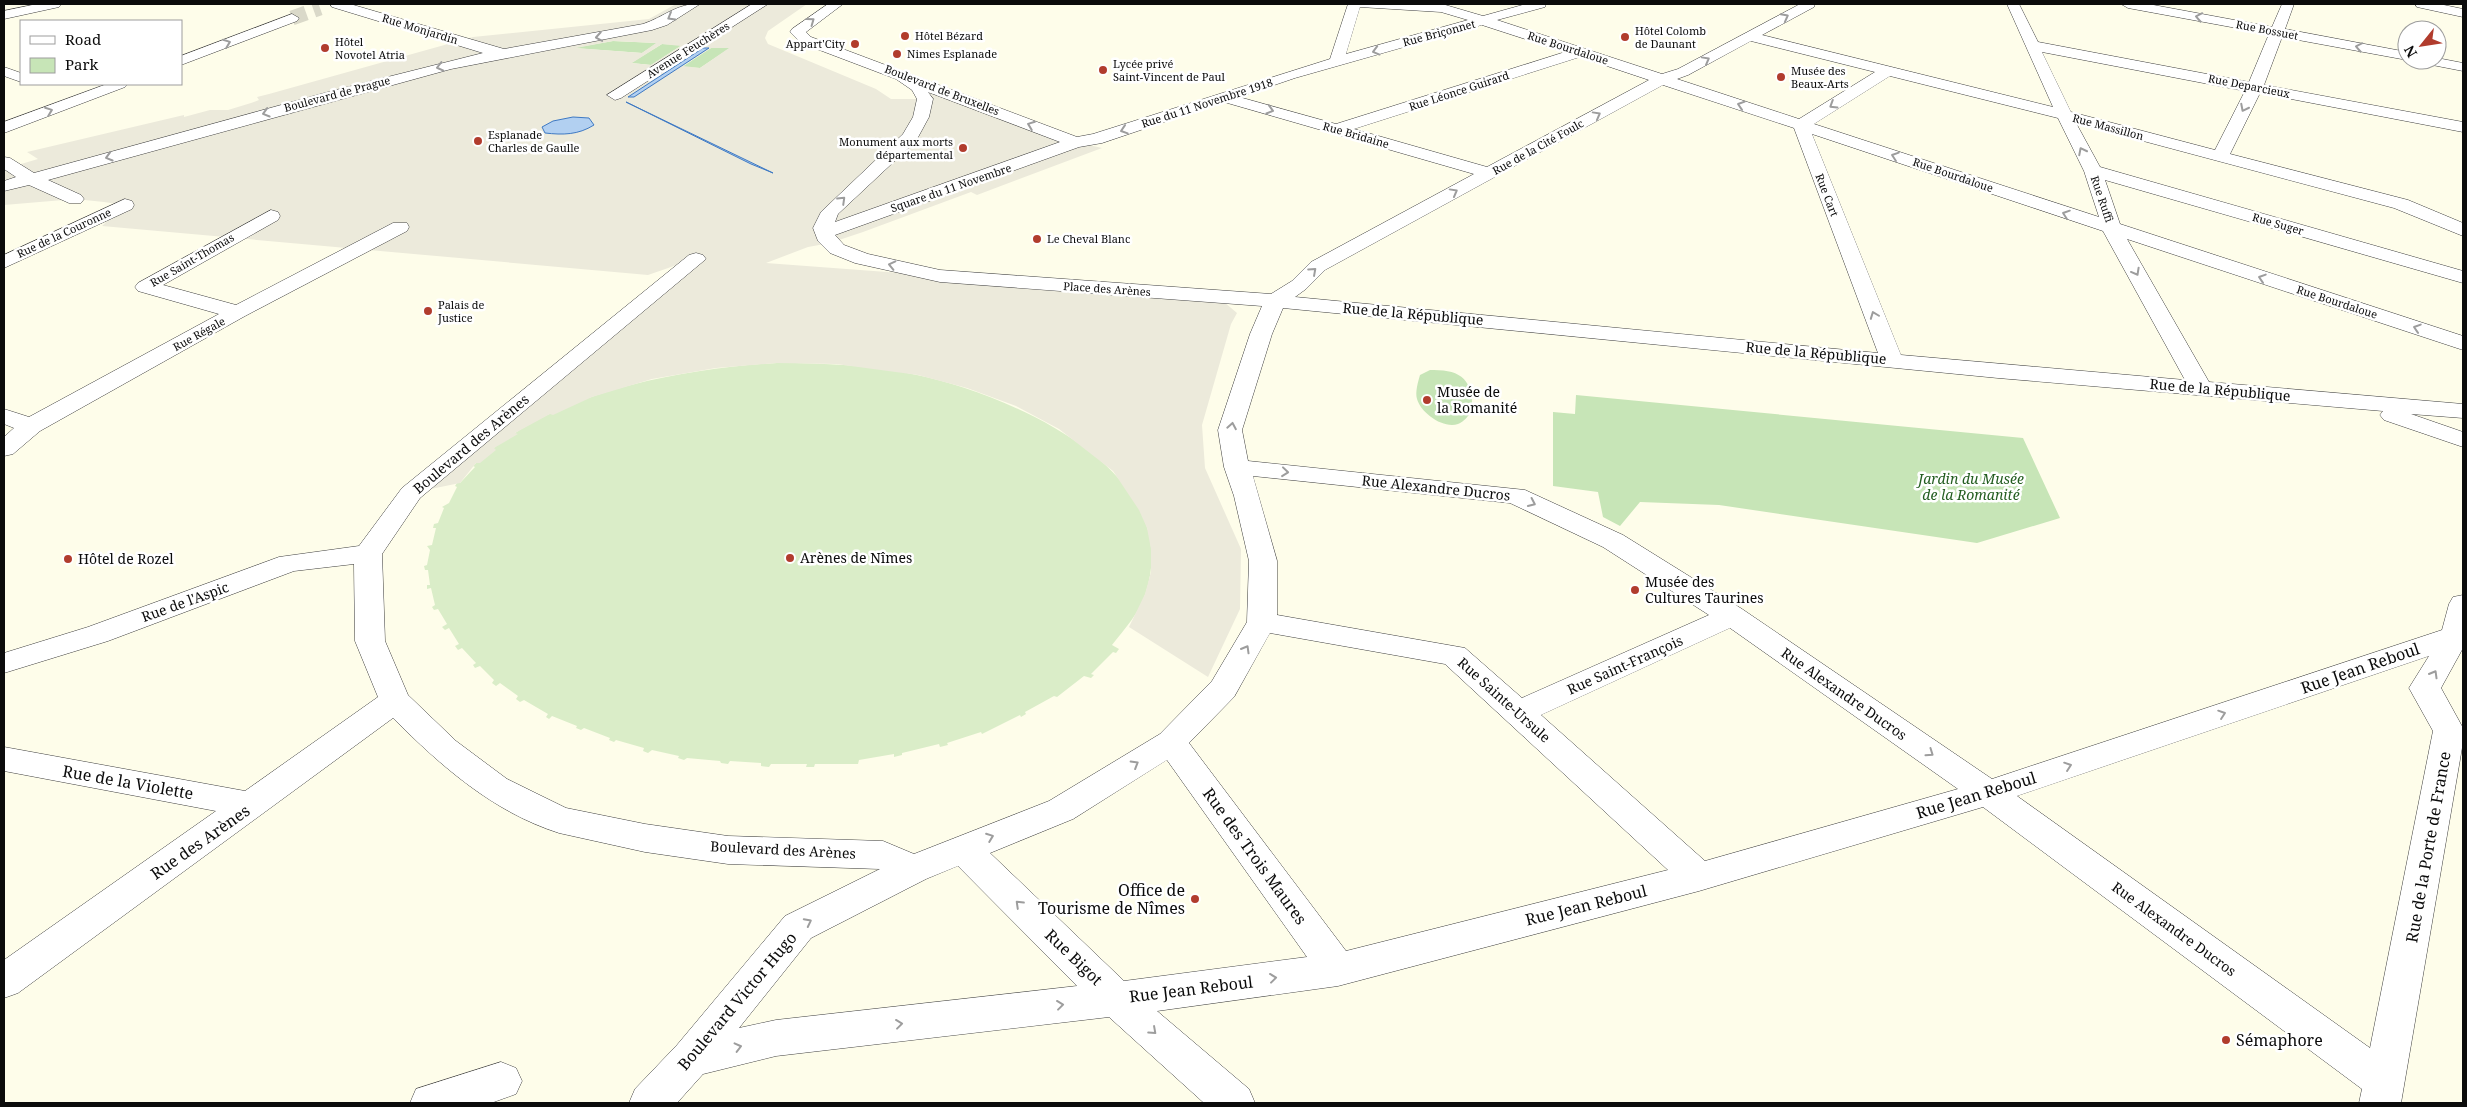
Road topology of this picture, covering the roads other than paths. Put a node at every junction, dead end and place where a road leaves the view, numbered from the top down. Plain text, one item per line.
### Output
1 (54, 4) edge
2 (336, 4) edge
3 (694, 4) edge
4 (761, 4) edge
5 (836, 4) edge
6 (1354, 4) edge
7 (1363, 4) edge
8 (1540, 4) edge
9 (1809, 4) edge
10 (2013, 4) edge
11 (2128, 4) edge
12 (2288, 4) edge
13 (2422, 4) edge
14 (1413, 5) edge
15 (320, 8) dead end
16 (2463, 13) edge
17 (4, 15) edge
18 (292, 18) tunnel mouth
19 (1485, 20) junction
20 (2277, 32) junction
21 (1749, 36) junction
22 (2034, 46) junction
23 (504, 52) junction
24 (1581, 52) junction
25 (2397, 54) edge
26 (182, 60) edge
27 (1337, 62) junction
28 (2447, 64) edge
29 (2463, 67) edge
30 (1889, 70) junction
31 (4, 71) edge
32 (897, 73) junction
33 (20, 78) edge
34 (1662, 79) junction
35 (117, 85) edge
36 (2255, 86) junction
37 (615, 95) dead end
38 (1223, 97) junction
39 (2064, 115) junction
40 (1802, 124) junction
41 (2463, 127) edge
42 (4, 128) edge
43 (1337, 129) junction
44 (1076, 142) junction
45 (2220, 156) junction
46 (4, 162) edge
47 (2093, 171) junction
48 (1490, 173) junction
49 (31, 179) junction
50 (4, 186) edge
51 (75, 199) dead end
52 (125, 205) dead end
53 (271, 216) dead end
54 (400, 227) dead end
55 (2112, 229) junction
56 (2463, 230) edge
57 (825, 232) junction
58 (696, 259) dead end
59 (4, 262) edge
60 (2463, 277) edge
61 (1275, 301) junction
62 (238, 312) junction
63 (2463, 343) edge
64 (1892, 360) junction
65 (2201, 389) junction
66 (2358, 403) junction
67 (2463, 411) edge
68 (4, 416) edge
69 (31, 426) junction
70 (2463, 440) edge
71 (4, 449) edge
72 (1237, 467) junction
73 (368, 554) junction
74 (2463, 604) edge
75 (1732, 616) junction
76 (1262, 622) junction
77 (2455, 636) junction
78 (4, 664) edge
79 (395, 701) junction
80 (1518, 713) junction
81 (2456, 737) edge
82 (1172, 742) junction
83 (4, 759) edge
84 (1988, 793) junction
85 (252, 805) junction
86 (962, 848) junction
87 (912, 869) junction
88 (1699, 876) junction
89 (1338, 970) junction
90 (4, 981) edge
91 (1116, 999) junction
92 (691, 1058) junction
93 (501, 1081) dead end
94 (2382, 1093) edge
95 (431, 1103) edge
96 (650, 1103) edge
97 (1234, 1103) edge

1 - 17 street
2 - 15 street
2 - 23 street, Rue Monjardin
3 -> 23 street, Boulevard de Prague
4 - 37 street, Avenue Feuchères
32 -> 5 street, Boulevard de Bruxelles
6 - 27 street
7 - 14 street, Rue Bourdaloue
8 - 19 street, Rue Briçonnet
21 -> 9 street, Rue de la Cité Foulc
10 - 22 street, Rue Ruffi
20 -> 11 street, Rue Bossuet
12 - 20 street
13 - 16 street
14 - 19 street, Rue Bourdaloue
26 -> 18 street
19 - 24 street, Rue Bourdaloue
19 -> 27 street, Rue Briçonnet
25 -> 20 street, Rue Bossuet
20 - 36 street
21 - 30 street, Rue Massillon
34 -> 21 street, Rue de la Cité Foulc
22 - 36 street, Rue Deparcieux
22 - 39 street, Rue Ruffi
23 -> 49 street, Boulevard de Prague
24 - 34 street, Rue Bourdaloue
24 - 43 street, Rue Léonce Guirard
27 - 38 street, Rue du 11 Novembre 1918
28 - 29 street
30 - 39 street, Rue Massillon
30 -> 40 street
31 - 33 street
44 -> 32 street, Boulevard de Bruxelles
57 -> 32 street
40 -> 34 street, Rue Bourdaloue
48 -> 34 street, Rue de la Cité Foulc
42 -> 35 street
36 - 41 street, Rue Deparcieux
36 -> 45 street
38 -> 43 street, Rue Bridaine
38 -> 44 street, Rue du 11 Novembre 1918
39 - 45 street, Rue Massillon
47 -> 39 street, Rue Ruffi
55 -> 40 street, Rue Bourdaloue
64 -> 40 street, Rue Cart
43 - 48 street, Rue Bridaine
44 - 57 street, Square du 11 Novembre
45 - 56 street, Rue Massillon
46 - 49 street
47 - 55 street, Rue Ruffi
47 - 60 street, Rue Suger
61 -> 48 street, Rue de la Cité Foulc
49 - 50 street, Boulevard de Prague
49 - 51 street
52 - 59 street, Rue de la Couronne
53 - 62 street, Rue Saint-Thomas
54 - 62 street, Rue Régale
63 -> 55 street, Rue Bourdaloue
55 -> 65 street, Rue Ruffi
61 -> 57 street, Place des Arènes
58 - 73 street, Boulevard des Arènes
61 - 64 street, Rue de la République
72 -> 61 street
62 - 69 street, Rue Régale
64 - 65 street, Rue de la République
65 - 66 street, Rue de la République
66 - 67 street, Rue de la République
66 - 70 street, Rue de la République
68 - 69 street
69 - 71 street, Rue Régale
72 -> 75 street, Rue Alexandre Ducros
72 - 76 street
73 - 78 street, Rue de l'Aspic
73 - 79 street, Boulevard des Arènes
74 - 77 street, Rue de la Porte de France
75 - 80 street, Rue Saint-François
75 -> 84 street, Rue Alexandre Ducros
76 - 80 street, Rue Sainte-Ursule
82 -> 76 street
81 -> 77 street, Rue de la Porte de France
84 -> 77 street, Rue Jean Reboul
79 - 85 street, Rue des Arènes
79 - 87 street, Boulevard des Arènes
80 - 88 street, Rue Sainte-Ursule
81 - 94 street, Rue de la Porte de France
86 -> 82 street
82 - 89 street, Rue des Trois Maures
83 - 85 street, Rue de la Violette
84 - 88 street, Rue Jean Reboul
84 - 94 street, Rue Alexandre Ducros
85 - 90 street, Rue des Arènes
86 - 87 street
91 -> 86 street, Rue Bigot
92 -> 87 street, Boulevard Victor Hugo
88 - 89 street, Rue Jean Reboul
91 -> 89 street, Rue Jean Reboul
92 -> 91 street, Rue Jean Reboul
91 -> 97 street, Rue Bigot
92 - 96 street, Boulevard Victor Hugo
93 - 95 street

